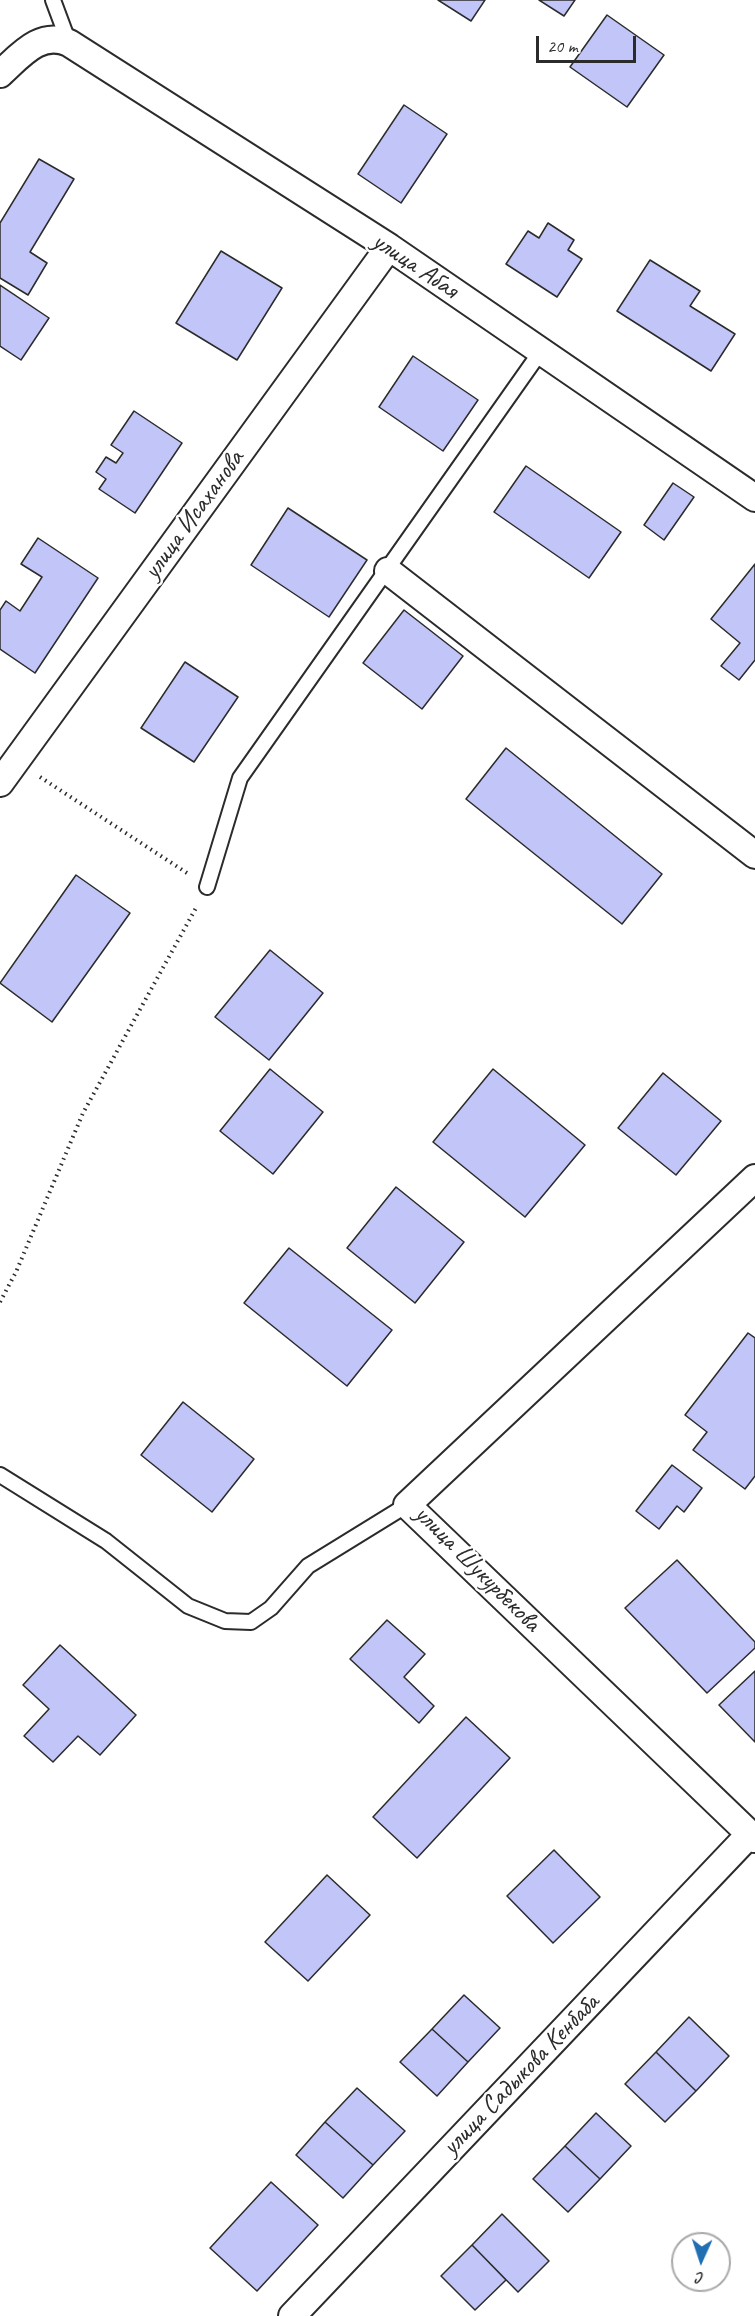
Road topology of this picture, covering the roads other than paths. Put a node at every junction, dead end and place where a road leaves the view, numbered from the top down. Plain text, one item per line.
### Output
1 (53, 0) edge
2 (69, 43) junction
3 (0, 74) edge
4 (388, 247) junction
5 (541, 351) junction
6 (755, 498) edge
7 (388, 571) junction
8 (0, 783) edge
9 (755, 855) edge
10 (207, 887) road end
11 (755, 1178) edge
12 (0, 1475) edge
13 (407, 1505) junction
14 (753, 1836) edge
15 (292, 2316) edge

1 - 2 lane
2 - 3 street
2 - 4 street, улица Абая
4 - 5 street, улица Абая
4 - 8 street, улица Исаханова
5 - 6 street, улица Абая
5 - 7 lane
7 - 9 street
7 - 10 lane
11 - 13 street, улица Шукурбекова
12 - 13 lane
13 - 14 street, улица Шукурбекова
14 - 15 street, улица Садыкова Кенбаба

